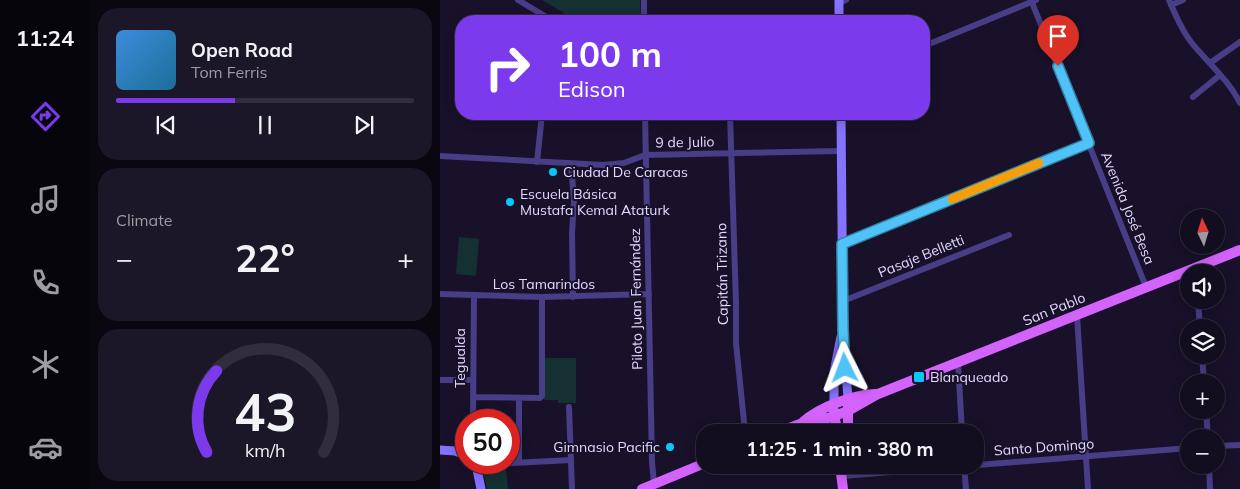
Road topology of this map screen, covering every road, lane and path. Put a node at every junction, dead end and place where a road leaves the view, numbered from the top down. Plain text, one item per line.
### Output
1 (518, 0) edge
2 (644, 0) edge
3 (1183, 0) edge
4 (841, 1) edge
5 (1033, 1) edge
6 (1170, 3) edge
7 (542, 15) edge
8 (644, 15) edge
9 (840, 15) edge
10 (1240, 42) edge
11 (930, 44) edge
12 (1210, 64) junction
13 (1220, 75) junction
14 (1193, 97) dead end
15 (1240, 103) edge
16 (541, 120) edge
17 (645, 120) edge
18 (730, 120) edge
19 (841, 120) edge
20 (1089, 143) junction
21 (841, 151) junction
22 (731, 154) junction
23 (645, 155) junction
24 (440, 156) edge
25 (537, 162) junction
26 (571, 164) junction
27 (1009, 235) dead end
28 (842, 244) junction
29 (1240, 250) edge
30 (1209, 264) edge
31 (1180, 275) edge
32 (1146, 287) junction
33 (440, 294) edge
34 (649, 294) junction
35 (474, 295) junction
36 (542, 297) junction
37 (573, 297) junction
38 (842, 301) junction
39 (1077, 315) junction
40 (843, 330) junction
41 (958, 362) junction
42 (440, 380) edge
43 (473, 380) junction
44 (878, 394) junction
45 (473, 398) junction
46 (519, 398) junction
47 (848, 400) junction
48 (834, 404) junction
49 (569, 407) dead end
50 (474, 409) edge
51 (519, 409) edge
52 (848, 411) junction
53 (835, 416) junction
54 (744, 424) edge
55 (800, 424) joint
56 (836, 424) edge
57 (848, 424) edge
58 (962, 424) edge
59 (1240, 445) edge
60 (1225, 446) edge
61 (1180, 449) edge
62 (440, 450) edge
63 (455, 451) edge
64 (1086, 457) junction
65 (571, 460) junction
66 (520, 462) edge
67 (984, 465) edge
68 (696, 467) edge
69 (477, 474) edge
70 (866, 474) edge
71 (965, 474) edge
72 (1209, 474) edge
73 (842, 476) joint
74 (654, 484) junction
75 (481, 489) edge
76 (572, 489) edge
77 (642, 489) edge
78 (843, 489) edge
79 (966, 489) edge
80 (1088, 489) edge
81 (1210, 489) edge

1 - 7 street
2 - 8 street
3 - 6 street
4 - 9 main road
5 - 11 street
5 - 20 street, Avenida José Besa
6 - 12 street
10 - 12 street
12 - 13 street
13 - 14 street
13 - 15 street
16 - 25 street
17 - 23 street, Piloto Juan Fernández
18 - 22 street, Capitán Trizano
19 - 21 main road
20 - 28 street
20 - 32 street, Avenida José Besa
21 - 22 street, 9 de Julio
21 - 28 main road
22 - 23 street, 9 de Julio
22 - 54 street, Capitán Trizano
23 - 26 street, 9 de Julio
23 - 34 street, Piloto Juan Fernández
24 - 25 street, 9 de Julio
25 - 26 street, 9 de Julio
26 - 37 street
27 - 38 street, Pasaje Belletti
28 - 38 main road
29 - 30 main road, San Pablo
31 - 32 main road, San Pablo
32 - 39 main road, San Pablo
33 - 35 street, Los Tamarindos
34 - 37 street, Los Tamarindos
34 - 74 street, Piloto Juan Fernández
35 - 36 street, Los Tamarindos
35 - 43 street, Tegualda
36 - 37 street, Los Tamarindos
36 - 46 street
38 - 40 main road
39 - 41 main road, San Pablo
39 - 64 street
40 - 47 main road
40 - 48 main road
41 - 44 main road, San Pablo
41 - 58 street
42 - 43 street
43 - 45 street, Tegualda
44 - 47 main road, San Pablo
44 - 52 main road, San Pablo
45 - 46 street
45 - 50 street, Tegualda
46 - 51 street
47 - 48 main road, San Pablo
47 - 52 main road
48 - 53 main road
48 - 55 main road, San Pablo
49 - 65 street
52 - 53 main road, San Pablo
52 - 57 main road
53 - 55 main road, San Pablo
53 - 56 main road
59 - 60 street
61 - 64 street, Santo Domingo
62 - 63 main road
64 - 67 street, Santo Domingo
64 - 80 street
65 - 66 street
65 - 76 street
68 - 74 main road
69 - 75 main road
70 - 73 street, Santo Domingo
71 - 79 street
72 - 81 street
73 - 78 main road
74 - 77 main road

